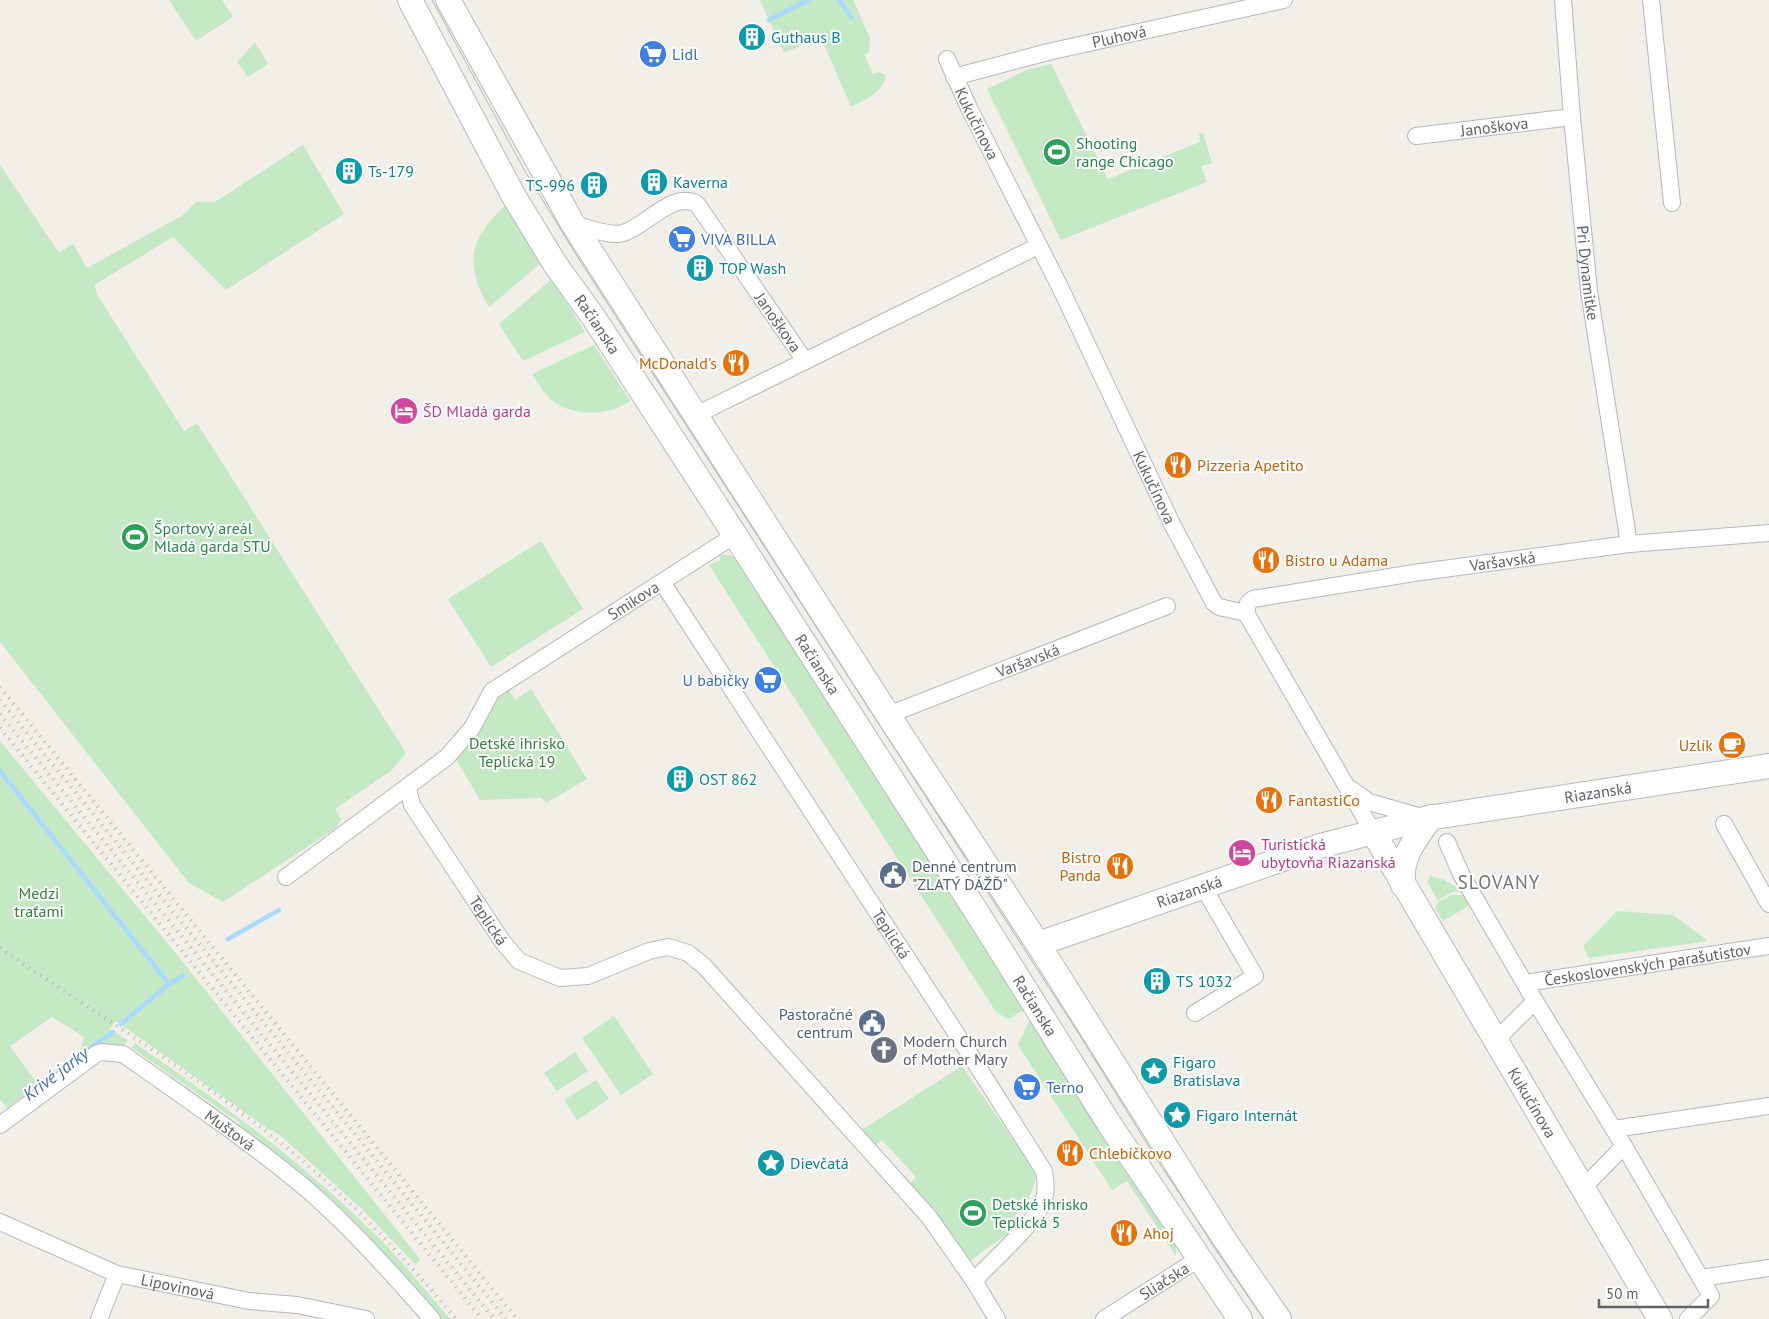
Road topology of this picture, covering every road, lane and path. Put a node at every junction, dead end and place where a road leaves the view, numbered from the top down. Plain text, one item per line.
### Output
1 (410, 0) edge
2 (448, 0) edge
3 (1284, 0) edge
4 (1563, 0) edge
5 (1651, 0) edge
6 (946, 59) dead end
7 (954, 77) junction
8 (1572, 117) junction
9 (1416, 136) dead end
10 (1672, 203) dead end
11 (573, 224) junction
12 (1038, 246) junction
13 (805, 361) junction
14 (696, 415) junction
15 (1769, 532) edge
16 (735, 535) junction
17 (1629, 544) junction
18 (662, 582) junction
19 (1167, 606) dead end
20 (1246, 613) junction
21 (888, 716) junction
22 (1769, 766) edge
23 (1343, 783) junction
24 (408, 788) junction
25 (1430, 818) junction
26 (1724, 824) dead end
27 (1373, 832) junction
28 (1447, 842) dead end
29 (286, 877) dead end
30 (1202, 885) junction
31 (1403, 885) junction
32 (1769, 904) edge
33 (1038, 944) junction
34 (1769, 946) edge
35 (1525, 982) junction
36 (1536, 1000) junction
37 (1196, 1013) dead end
38 (1495, 1041) junction
39 (1769, 1106) edge
40 (0, 1125) edge
41 (1618, 1136) junction
42 (1582, 1188) junction
43 (0, 1222) edge
44 (1200, 1258) junction
45 (1769, 1268) edge
46 (117, 1274) junction
47 (1702, 1279) junction
48 (974, 1281) junction
49 (99, 1319) edge
50 (366, 1319) edge
51 (432, 1319) edge
52 (997, 1319) edge
53 (1104, 1319) edge
54 (1240, 1319) edge
55 (1279, 1319) edge
56 (1660, 1319) edge
57 (1688, 1319) edge

1 - 16 main road, Račianska
2 - 11 main road, Račianska
3 - 7 street, Pluhová
4 - 8 street, Pri Dynamitke
5 - 10 street
6 - 7 street, Kukučínova
7 - 12 street, Kukučínova
8 - 9 street, Janoškova
8 - 17 street, Pri Dynamitke
11 - 13 street, Janoškova
11 - 14 main road, Račianska
12 - 13 street, Janoškova
12 - 20 street, Kukučínova
13 - 14 street, Janoškova
14 - 21 main road, Račianska
15 - 17 street, Varšavská
16 - 18 street, Smikova
16 - 44 main road, Račianska
17 - 20 street, Varšavská
18 - 24 street, Smikova
18 - 48 street, Teplická
19 - 21 street, Varšavská
20 - 23 street, Kukučínova
21 - 33 main road, Račianska
22 - 25 main road, Riazanská
23 - 25 street, Riazanská
23 - 27 street, Kukučínova
24 - 29 street, Smikova
24 - 48 street, Teplická
25 - 27 main road, Riazanská
25 - 31 main road
26 - 32 street
27 - 30 main road, Riazanská
27 - 31 main road, Kukučínova
28 - 35 street
30 - 33 main road, Riazanská
30 - 37 street
31 - 38 main road, Kukučínova
33 - 55 main road, Račianska
34 - 35 street, Československých parašutistov
35 - 36 street
36 - 38 street
36 - 41 street
38 - 42 main road, Kukučínova
39 - 41 street
40 - 51 street, Muštová
41 - 42 street
41 - 47 street
42 - 56 main road, Kukučínova
43 - 46 street, Lipovinová
44 - 53 street, Sliačska
44 - 54 main road, Račianska
45 - 47 street
46 - 49 street
46 - 50 street, Lipovinová
47 - 57 street
48 - 52 street, Teplická

